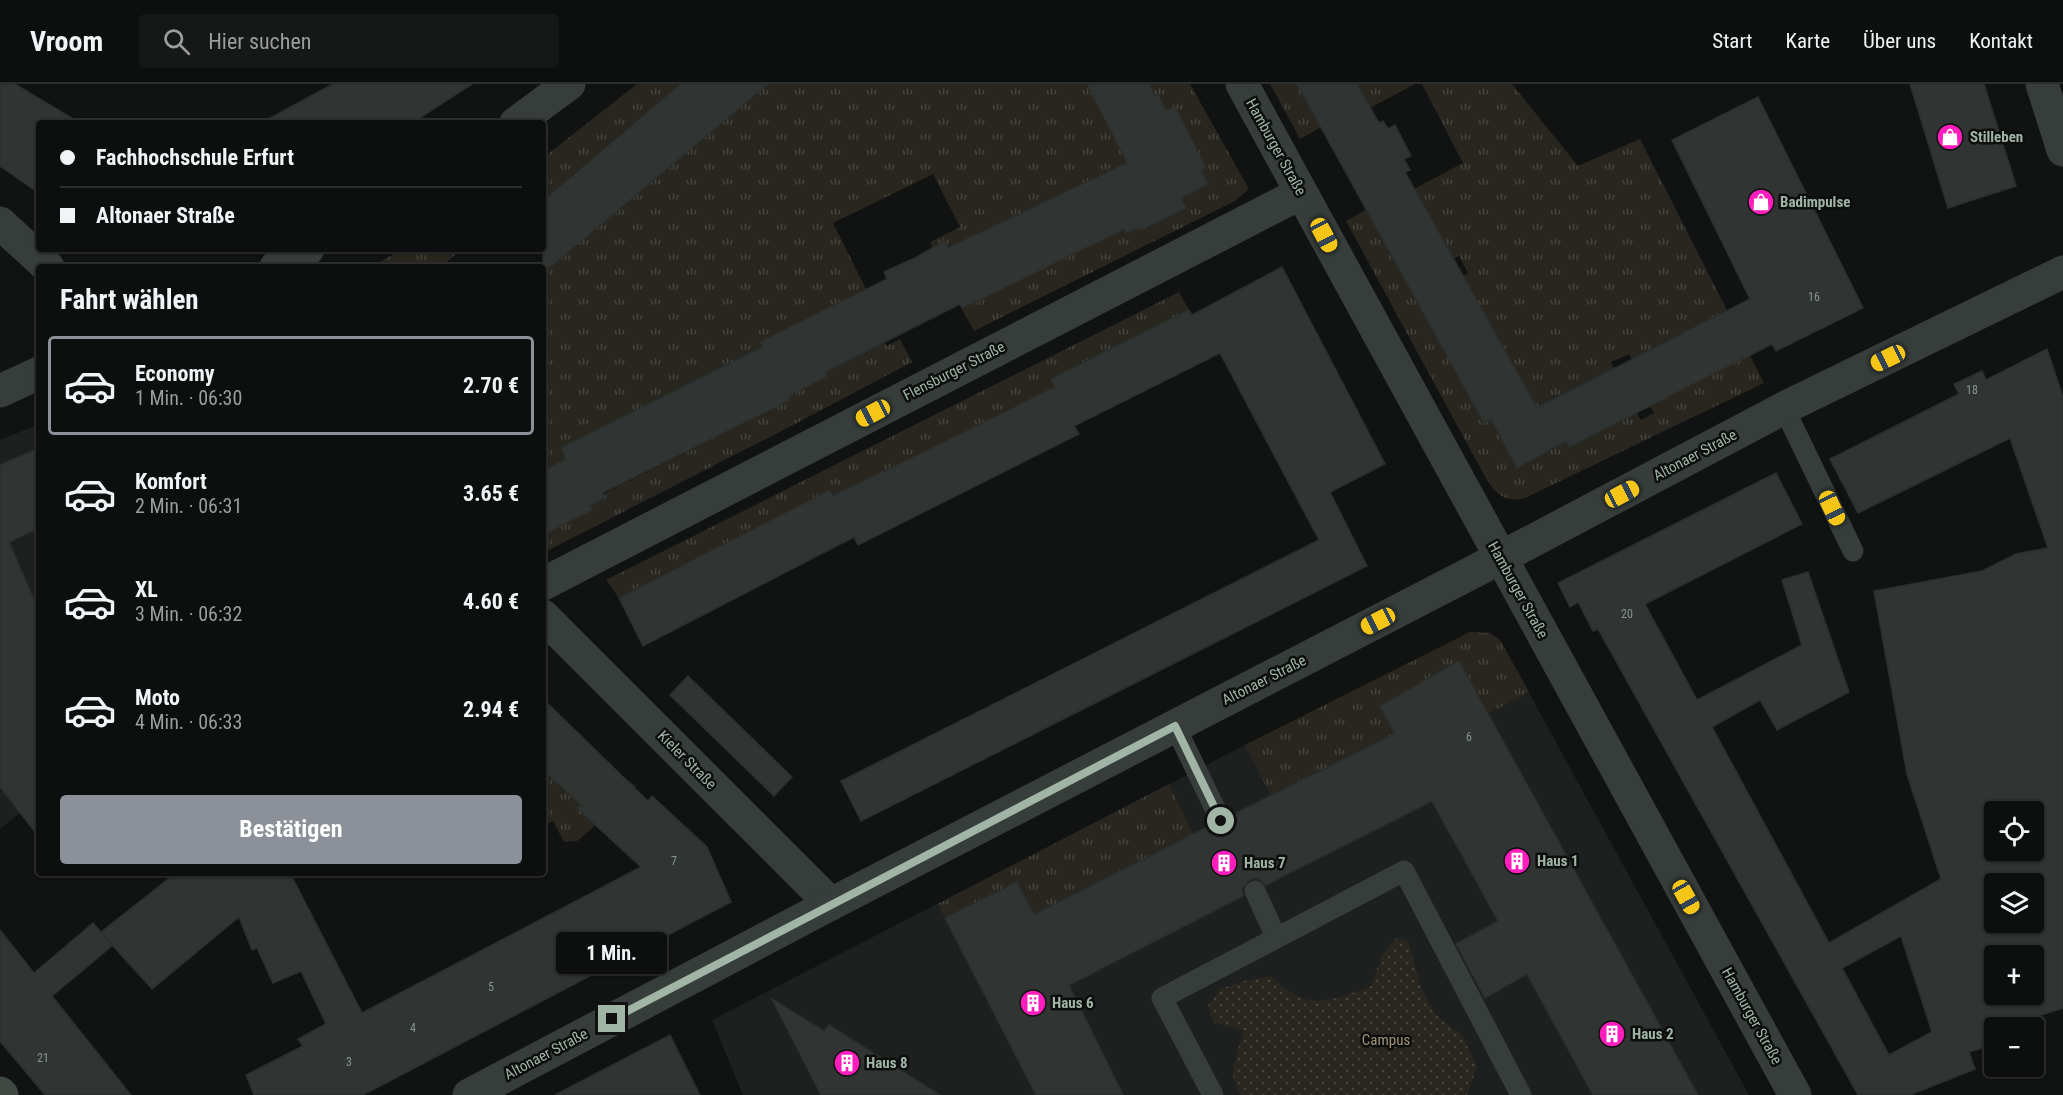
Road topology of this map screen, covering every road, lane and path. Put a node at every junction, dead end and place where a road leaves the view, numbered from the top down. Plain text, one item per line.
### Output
1 (569, 84) edge
2 (1242, 84) edge
3 (2042, 84) edge
4 (520, 120) edge
5 (2063, 150) edge
6 (1301, 192) junction
7 (0, 223) edge
8 (303, 252) edge
9 (45, 264) edge
10 (281, 264) edge
11 (2063, 272) edge
12 (36, 374) edge
13 (0, 391) edge
14 (1784, 408) junction
15 (1853, 551) dead end
16 (1500, 558) junction
17 (546, 582) edge
18 (546, 619) edge
19 (1175, 726) junction
20 (1221, 821) dead end
21 (1254, 891) dead end
22 (831, 904) junction
23 (1276, 937) junction
24 (469, 1095) edge
25 (1213, 1095) edge
26 (1521, 1095) edge
27 (1795, 1095) edge

1 - 4 street
2 - 6 street, Hamburger Straße
3 - 5 street
6 - 16 street, Hamburger Straße
6 - 17 street, Flensburger Straße
7 - 9 street
8 - 10 street
11 - 14 street, Altonaer Straße
12 - 13 street
14 - 15 lane
14 - 16 street, Altonaer Straße
16 - 19 street, Altonaer Straße
16 - 27 street, Hamburger Straße
18 - 22 street, Kieler Straße
19 - 20 lane
19 - 22 street, Altonaer Straße
21 - 23 lane
22 - 24 street, Altonaer Straße
23 - 25 lane
23 - 26 lane

